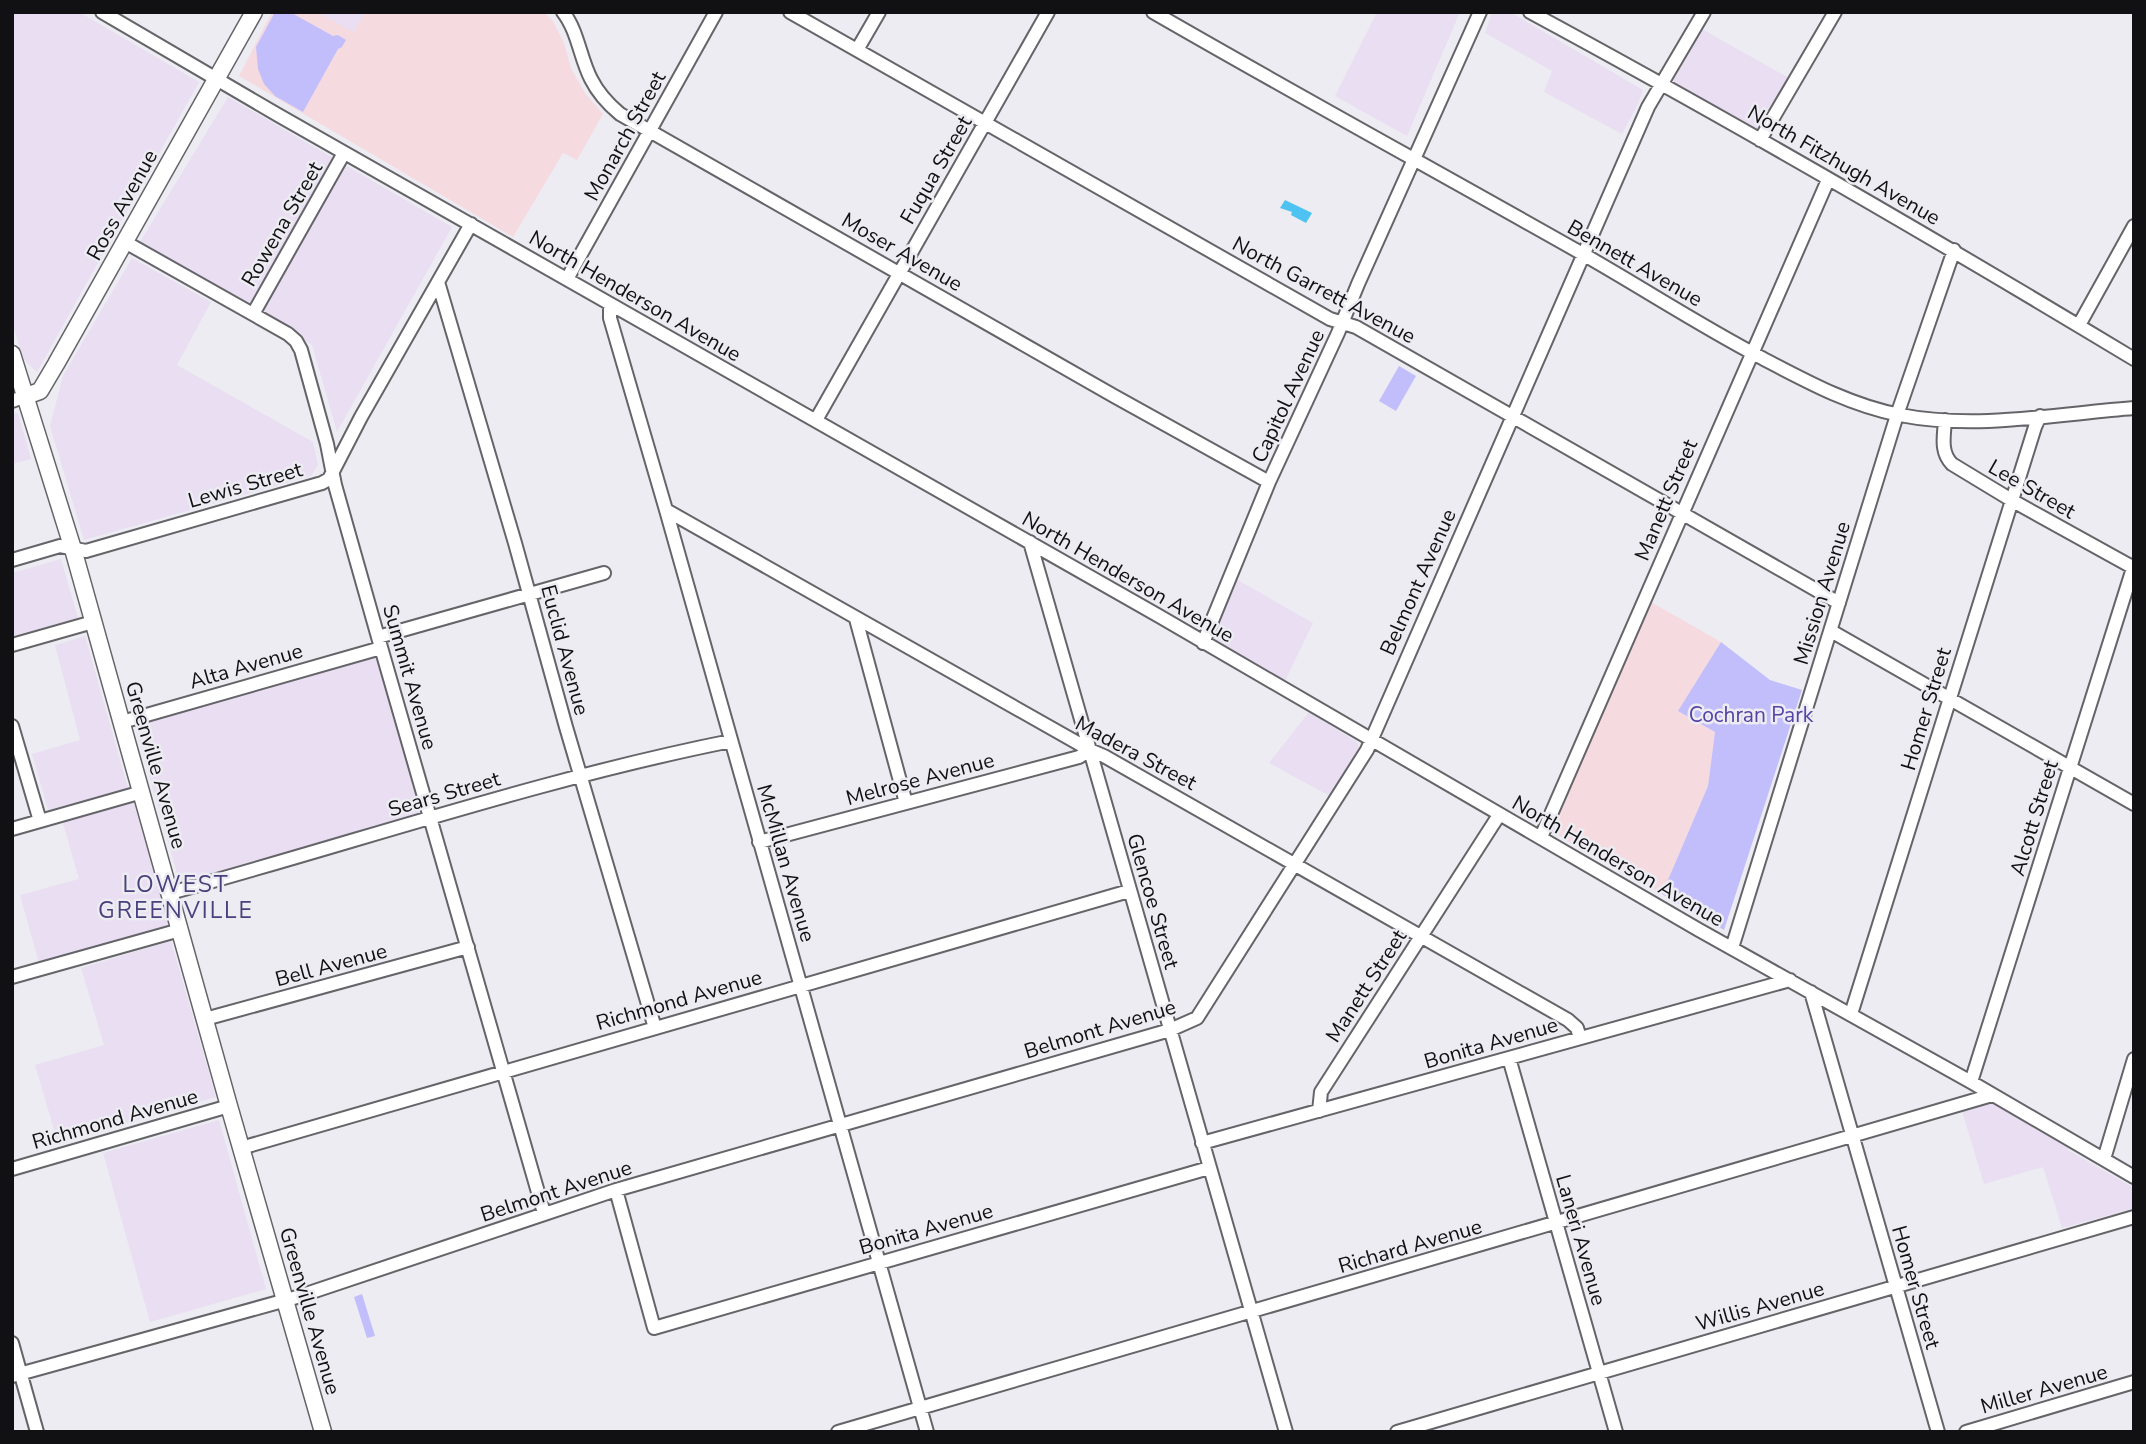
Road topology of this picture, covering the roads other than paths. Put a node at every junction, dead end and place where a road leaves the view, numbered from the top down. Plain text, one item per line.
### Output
1 (102, 12) edge
2 (254, 12) edge
3 (563, 12) edge
4 (716, 12) edge
5 (790, 12) edge
6 (878, 12) edge
7 (1048, 12) edge
8 (1153, 12) edge
9 (1480, 12) edge
10 (1530, 12) edge
11 (1704, 12) edge
12 (1835, 12) edge
13 (857, 50) junction
14 (216, 79) junction
15 (1662, 84) junction
16 (984, 123) junction
17 (650, 130) junction
18 (1760, 140) junction
19 (344, 153) junction
20 (1415, 159) junction
21 (1828, 180) junction
22 (471, 224) junction
23 (2134, 226) edge
24 (125, 242) junction
25 (1954, 250) junction
26 (1583, 254) junction
27 (900, 272) junction
28 (567, 279) junction
29 (438, 282) junction
30 (610, 305) junction
31 (253, 314) junction
32 (1342, 323) junction
33 (2079, 325) junction
34 (1751, 352) junction
35 (12, 354) edge
36 (2134, 359) edge
37 (19, 399) edge
38 (2133, 407) edge
39 (1897, 415) junction
40 (1512, 416) junction
41 (2040, 416) junction
42 (817, 420) junction
43 (1945, 421) junction
44 (334, 470) junction
45 (1269, 482) junction
46 (2013, 501) junction
47 (666, 510) junction
48 (1681, 513) junction
49 (1030, 542) junction
50 (73, 549) junction
51 (12, 560) edge
52 (2133, 567) edge
53 (604, 573) dead end
54 (530, 593) junction
55 (1839, 603) junction
56 (856, 620) junction
57 (93, 622) junction
58 (1831, 631) junction
59 (379, 643) junction
60 (1203, 643) junction
61 (12, 645) edge
62 (1950, 697) junction
63 (122, 722) junction
64 (12, 726) edge
65 (1371, 738) junction
66 (731, 741) junction
67 (1090, 750) junction
68 (2070, 768) junction
69 (580, 775) junction
70 (142, 792) junction
71 (906, 803) junction
72 (2134, 804) edge
73 (1499, 815) junction
74 (430, 817) junction
75 (40, 821) junction
76 (12, 829) edge
77 (1541, 837) junction
78 (760, 842) junction
79 (1295, 864) junction
80 (1129, 891) junction
81 (170, 893) junction
82 (180, 930) junction
83 (1421, 936) junction
84 (468, 947) junction
85 (1732, 948) junction
86 (12, 977) edge
87 (1790, 980) junction
88 (801, 985) junction
89 (1811, 992) junction
90 (1851, 1014) junction
91 (205, 1019) junction
92 (655, 1028) junction
93 (1170, 1030) junction
94 (1580, 1038) junction
95 (1509, 1058) junction
96 (2134, 1059) edge
97 (504, 1072) junction
98 (1971, 1082) junction
99 (1992, 1095) junction
100 (229, 1106) junction
101 (1319, 1111) junction
102 (841, 1125) junction
103 (1853, 1136) junction
104 (1202, 1143) junction
105 (241, 1148) junction
106 (2104, 1159) junction
107 (1209, 1168) junction
108 (12, 1169) edge
109 (2134, 1177) edge
110 (616, 1190) junction
111 (544, 1213) junction
112 (2134, 1217) edge
113 (1557, 1223) junction
114 (879, 1263) junction
115 (1897, 1287) junction
116 (286, 1300) junction
117 (1251, 1311) junction
118 (12, 1343) edge
119 (1600, 1374) junction
120 (17, 1375) edge
121 (2134, 1382) edge
122 (921, 1408) junction
123 (37, 1432) edge
124 (323, 1432) edge
125 (838, 1432) edge
126 (928, 1432) edge
127 (1286, 1432) edge
128 (1397, 1432) edge
129 (1616, 1432) edge
130 (1938, 1432) edge
131 (1966, 1432) edge

1 - 14 street, North Henderson Avenue
2 - 14 main road, Ross Avenue
3 - 17 street, Moser Avenue
4 - 17 street, Monarch Street
5 - 13 street, North Garrett Avenue
6 - 13 street
7 - 16 street, Fuqua Street
8 - 20 street, Bennett Avenue
9 - 20 street, Capitol Avenue
10 - 15 street, North Fitzhugh Avenue
11 - 15 street, Belmont Avenue
12 - 18 street
13 - 16 street, North Garrett Avenue
14 - 19 street, North Henderson Avenue
14 - 24 main road, Ross Avenue
15 - 18 street, North Fitzhugh Avenue
15 - 26 street, Belmont Avenue
16 - 27 street, Fuqua Street
16 - 32 street, North Garrett Avenue
17 - 27 street, Moser Avenue
17 - 28 street, Monarch Street
18 - 21 street, North Fitzhugh Avenue
19 - 22 street, North Henderson Avenue
19 - 31 street, Rowena Street
20 - 26 street, Bennett Avenue
20 - 32 street, Capitol Avenue
21 - 25 street, North Fitzhugh Avenue
21 - 34 street, Manett Street
22 - 28 street, North Henderson Avenue
22 - 29 street, Lewis Street
23 - 33 street
24 - 31 street, Summit Avenue
24 - 37 main road, Ross Avenue
25 - 33 street, North Fitzhugh Avenue
25 - 39 street, Mission Avenue
26 - 34 street, Bennett Avenue
26 - 40 street, Belmont Avenue
27 - 42 street, Fuqua Street
27 - 45 street, Moser Avenue
28 - 30 street, North Henderson Avenue
29 - 44 street, Lewis Street
29 - 54 street, Euclid Avenue
30 - 42 street, North Henderson Avenue
30 - 47 street, McMillan Avenue
31 - 44 street, Summit Avenue
32 - 40 street, North Garrett Avenue
32 - 45 street, Capitol Avenue
33 - 36 street, North Fitzhugh Avenue
34 - 39 street, Bennett Avenue
34 - 48 street, Manett Street
35 - 37 main road, Greenville Avenue
37 - 50 main road, Greenville Avenue
38 - 41 street, Bennett Avenue
39 - 43 street, Bennett Avenue
39 - 55 street, Mission Avenue
40 - 48 street, North Garrett Avenue
40 - 65 street, Belmont Avenue
41 - 43 street, Bennett Avenue
41 - 46 street, Homer Street
42 - 49 street, North Henderson Avenue
43 - 46 street, Lee Street
44 - 50 street, Lewis Street
44 - 59 street, Summit Avenue
45 - 60 street, Capitol Avenue
46 - 52 street, Lee Street
46 - 62 street, Homer Street
47 - 56 street, Madera Street
47 - 66 street, McMillan Avenue
48 - 55 street, North Garrett Avenue
48 - 77 street, Manett Street
49 - 60 street, North Henderson Avenue
49 - 67 street, Glencoe Street
50 - 51 street, Lewis Street
50 - 57 main road, Greenville Avenue
52 - 68 street, Alcott Street
53 - 54 street, Alta Avenue
54 - 59 street, Alta Avenue
54 - 69 street, Euclid Avenue
55 - 58 street, Mission Avenue
56 - 67 street, Madera Street
56 - 71 street
57 - 61 street
57 - 63 main road, Greenville Avenue
58 - 62 street
58 - 85 street, Mission Avenue
59 - 63 street, Alta Avenue
59 - 74 street, Summit Avenue
60 - 65 street, North Henderson Avenue
62 - 68 street
62 - 90 street, Homer Street
63 - 70 main road, Greenville Avenue
64 - 75 street
65 - 73 street, North Henderson Avenue
65 - 79 street, Belmont Avenue
66 - 69 street, Sears Street
66 - 78 street, McMillan Avenue
67 - 71 street, Melrose Avenue
67 - 79 street, Madera Street
67 - 80 street, Glencoe Street
68 - 72 street
68 - 98 street, Alcott Street
69 - 74 street, Sears Street
69 - 92 street, Euclid Avenue
70 - 75 street
70 - 81 main road, Greenville Avenue
71 - 78 street, Melrose Avenue
73 - 77 street, North Henderson Avenue
73 - 83 street, Manett Street
74 - 81 street, Sears Street
74 - 84 street, Summit Avenue
75 - 76 street
77 - 85 street, North Henderson Avenue
78 - 88 street, McMillan Avenue
79 - 83 street, Madera Street
79 - 93 street, Belmont Avenue
80 - 88 street, Richmond Avenue
80 - 93 street, Glencoe Street
81 - 82 main road, Greenville Avenue
82 - 86 street
82 - 91 main road, Greenville Avenue
83 - 94 street, Madera Street
83 - 101 street, Manett Street
84 - 91 street, Bell Avenue
84 - 97 street, Summit Avenue
85 - 87 street, North Henderson Avenue
87 - 89 street, North Henderson Avenue
87 - 94 street, Bonita Avenue
88 - 92 street, Richmond Avenue
88 - 102 street, McMillan Avenue
89 - 90 street, North Henderson Avenue
89 - 103 street, Homer Street
90 - 98 street, North Henderson Avenue
91 - 100 main road, Greenville Avenue
92 - 97 street, Richmond Avenue
93 - 102 street, Belmont Avenue
93 - 104 street, Glencoe Street
94 - 95 street, Bonita Avenue
95 - 101 street, Bonita Avenue
95 - 113 street, Laneri Avenue
96 - 106 street
97 - 105 street, Richmond Avenue
97 - 111 street, Summit Avenue
98 - 99 street, North Henderson Avenue
99 - 103 street, Richard Avenue
99 - 106 street, North Henderson Avenue
100 - 105 main road, Greenville Avenue
100 - 108 street, Richmond Avenue
101 - 104 street, Bonita Avenue
102 - 110 street, Belmont Avenue
102 - 114 street, McMillan Avenue
103 - 113 street, Richard Avenue
103 - 115 street, Homer Street
104 - 107 street, Glencoe Street
105 - 116 main road, Greenville Avenue
106 - 109 street, North Henderson Avenue
107 - 114 street, Bonita Avenue
107 - 117 street, Glencoe Street
110 - 111 street, Belmont Avenue
110 - 114 street, Bonita Avenue
111 - 116 street, Belmont Avenue
112 - 115 street, Willis Avenue
113 - 117 street, Richard Avenue
113 - 119 street, Laneri Avenue
114 - 122 street, McMillan Avenue
115 - 119 street, Willis Avenue
115 - 130 street, Homer Street
116 - 120 street, Belmont Avenue
116 - 124 main road, Greenville Avenue
117 - 122 street, Richard Avenue
117 - 127 street, Glencoe Street
118 - 120 street
119 - 128 street, Willis Avenue
119 - 129 street, Laneri Avenue
120 - 123 street
121 - 131 street, Miller Avenue
122 - 125 street, Richard Avenue
122 - 126 street, McMillan Avenue

